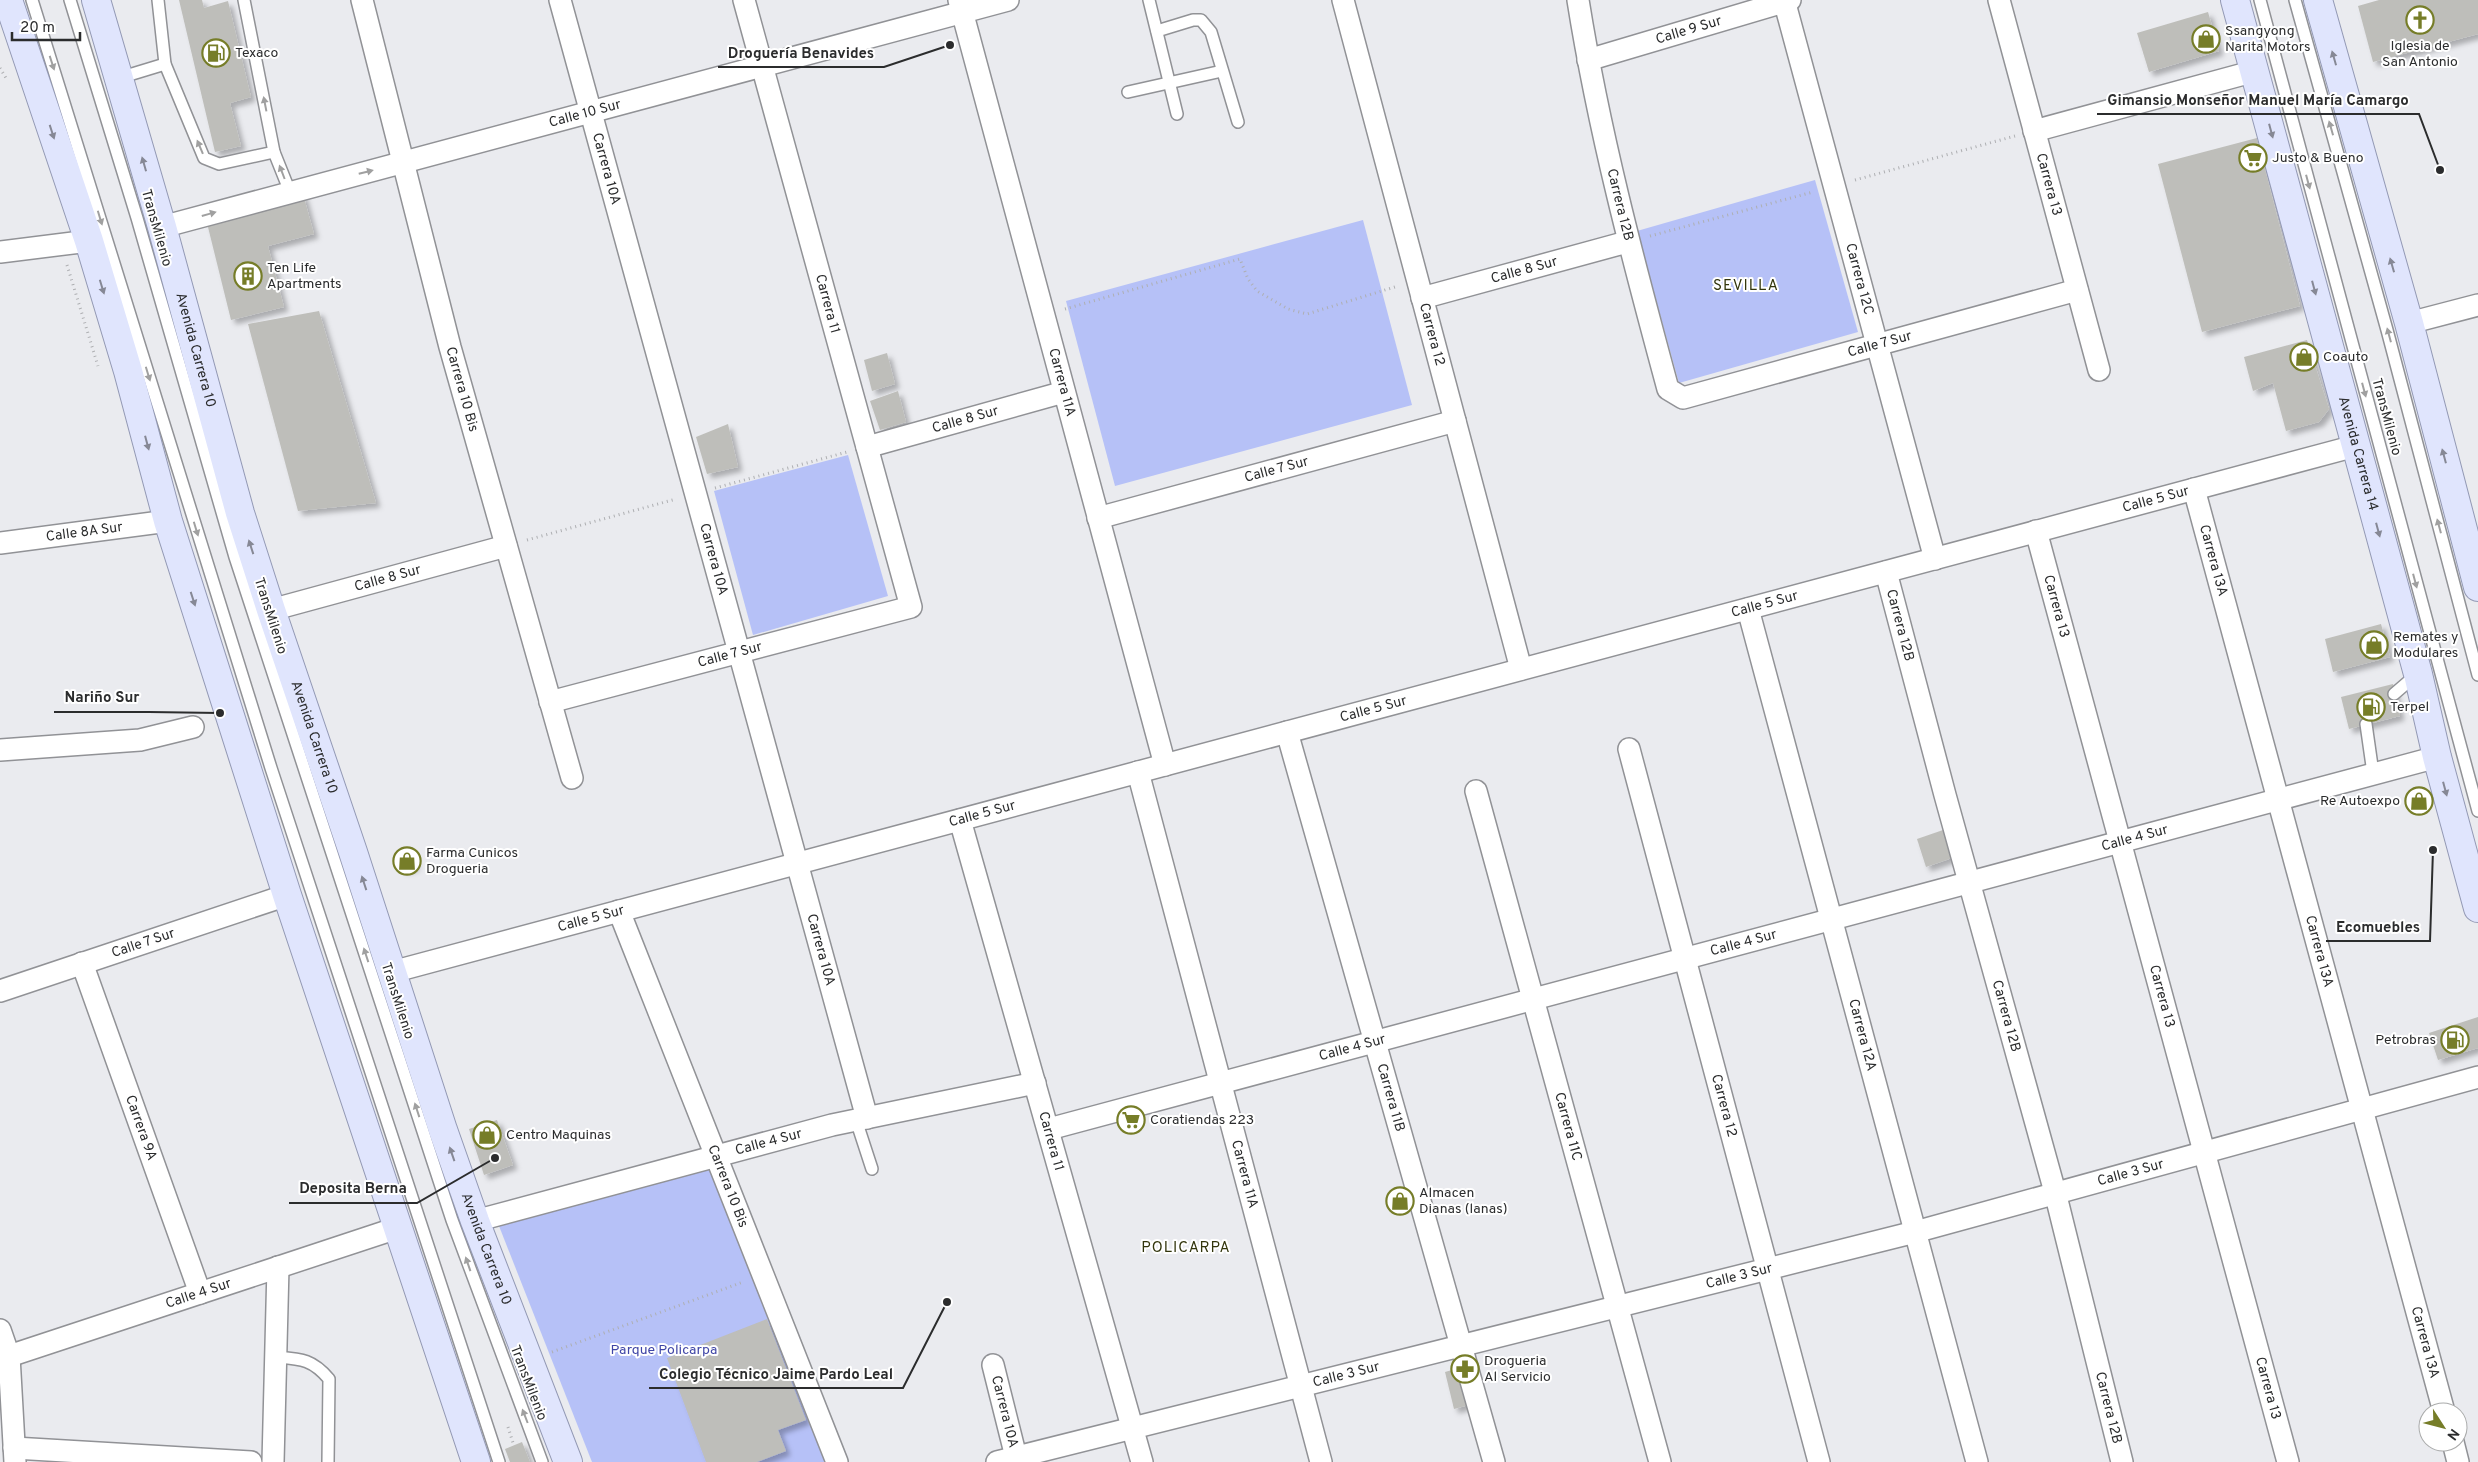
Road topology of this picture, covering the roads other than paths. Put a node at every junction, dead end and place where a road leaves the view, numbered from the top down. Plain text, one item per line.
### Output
1 (8, 0) edge
2 (32, 0) edge
3 (70, 0) edge
4 (158, 0) edge
5 (244, 0) edge
6 (362, 0) edge
7 (560, 0) edge
8 (744, 0) edge
9 (1008, 0) edge
10 (1149, 0) edge
11 (1343, 0) edge
12 (1578, 0) edge
13 (1999, 0) edge
14 (2235, 0) edge
15 (2260, 0) edge
16 (2296, 0) edge
17 (2318, 0) edge
18 (1786, 1) edge
19 (97, 3) edge
20 (960, 6) edge
21 (1157, 31) junction
22 (0, 36) edge
23 (1588, 60) junction
24 (165, 64) junction
25 (762, 66) junction
26 (32, 70) junction
27 (1222, 71) junction
28 (2255, 71) junction
29 (119, 78) junction
30 (1171, 83) junction
31 (1128, 92) dead end
32 (590, 112) junction
33 (1177, 114) dead end
34 (1238, 122) dead end
35 (2034, 131) junction
36 (274, 152) junction
37 (403, 163) junction
38 (290, 192) junction
39 (162, 228) junction
40 (89, 241) junction
41 (1628, 242) junction
42 (0, 252) edge
43 (1420, 289) junction
44 (2077, 290) junction
45 (2478, 305) edge
46 (2409, 323) junction
47 (1877, 346) junction
48 (2099, 370) dead end
49 (1064, 392) junction
50 (1683, 398) joint
51 (1455, 421) junction
52 (867, 446) junction
53 (2355, 446) junction
54 (2194, 489) junction
55 (1098, 518) junction
56 (168, 521) junction
57 (2036, 532) junction
58 (0, 543) edge
59 (506, 546) junction
60 (1935, 559) junction
61 (1886, 572) junction
62 (2478, 587) edge
63 (911, 608) joint
64 (1748, 609) junction
65 (271, 610) junction
66 (739, 653) junction
67 (1521, 669) junction
68 (2418, 674) junction
69 (2478, 675) edge
70 (2394, 694) dead end
71 (550, 702) junction
72 (2366, 724) dead end
73 (193, 727) dead end
74 (1288, 732) junction
75 (1629, 749) dead end
76 (0, 750) edge
77 (2437, 757) junction
78 (1165, 765) junction
79 (1138, 772) junction
80 (2373, 773) junction
81 (572, 778) dead end
82 (1476, 791) dead end
83 (2278, 799) junction
84 (2478, 811) edge
85 (960, 820) junction
86 (2120, 842) junction
87 (797, 863) junction
88 (1970, 882) junction
89 (287, 895) junction
90 (2478, 908) edge
91 (619, 911) junction
92 (1831, 919) junction
93 (1685, 958) junction
94 (82, 963) junction
95 (392, 972) junction
96 (0, 991) edge
97 (1533, 999) junction
98 (1375, 1042) junction
99 (2478, 1077) edge
100 (1036, 1083) junction
101 (1221, 1083) junction
102 (2362, 1110) junction
103 (862, 1119) junction
104 (1049, 1129) junction
105 (2204, 1153) junction
106 (716, 1156) junction
107 (872, 1169) dead end
108 (2055, 1192) junction
109 (475, 1221) junction
110 (397, 1228) junction
111 (1915, 1232) junction
112 (278, 1267) junction
113 (1768, 1269) junction
114 (200, 1293) junction
115 (1617, 1306) junction
116 (0, 1330) edge
117 (1461, 1345) junction
118 (4, 1357) edge
119 (276, 1357) junction
120 (993, 1365) dead end
121 (1301, 1385) junction
122 (2441, 1402) edge
123 (1133, 1427) junction
124 (14, 1455) edge
125 (1006, 1459) edge
126 (251, 1462) edge
127 (273, 1462) edge
128 (328, 1462) edge
129 (476, 1462) edge
130 (499, 1462) edge
131 (542, 1462) edge
132 (568, 1462) edge
133 (837, 1462) edge
134 (1142, 1462) edge
135 (1321, 1462) edge
136 (1494, 1462) edge
137 (1660, 1462) edge
138 (1819, 1462) edge
139 (1977, 1462) edge
140 (2122, 1462) edge
141 (2288, 1462) edge

1 - 26 main road
2 -> 130 lane
131 -> 3 lane, TransMilenio
4 - 24 lane
36 -> 5 lane
6 - 37 street, Carrera 10 Bis
7 - 32 street, Carrera 10A
8 - 25 street, Carrera 11
9 - 20 street, Calle 10 Sur
10 - 21 lane
11 - 43 street, Carrera 12
12 - 23 street, Carrera 12B
13 - 35 street, Carrera 13
14 - 28 main road, Avenida Carrera 14
15 -> 84 lane, TransMilenio
69 -> 16 lane, TransMilenio
46 -> 17 main road
18 - 23 street, Calle 9 Sur
18 - 47 street, Carrera 12C
19 - 29 main road, Avenida Carrera 10
20 - 25 street, Calle 10 Sur
20 - 49 street, Carrera 11A
21 - 27 lane
21 - 30 lane
22 - 26 main road
23 - 41 street, Carrera 12B
24 - 29 lane
36 -> 24 lane
25 - 32 street, Calle 10 Sur
25 - 52 street, Carrera 11
26 -> 40 main road
27 - 30 lane
27 - 34 lane
28 - 35 street
28 -> 53 main road, Avenida Carrera 14
39 -> 29 main road, Avenida Carrera 10
30 - 31 lane
30 - 33 lane
32 - 37 street, Calle 10 Sur
32 - 66 street, Carrera 10A
35 - 44 street, Carrera 13
38 -> 36 lane
38 -> 37 street, Calle 10 Sur
37 - 59 street, Carrera 10 Bis
39 -> 38 street, Calle 10 Sur
65 -> 39 main road, Avenida Carrera 10
40 - 42 street
40 -> 56 main road
41 - 43 street, Calle 8 Sur
41 - 50 street, Carrera 12B
43 - 51 street, Carrera 12
44 - 47 street, Calle 7 Sur
44 - 48 street, Carrera 13
45 - 46 street
62 -> 46 main road
47 - 50 street, Calle 7 Sur
47 - 60 street, Carrera 12C
49 - 52 street, Calle 8 Sur
49 - 55 street, Carrera 11A
51 - 55 street, Calle 7 Sur
51 - 67 street, Carrera 12
52 - 63 street, Carrera 11
53 - 54 street, Calle 5 Sur
53 -> 68 main road, Avenida Carrera 14
54 - 57 street, Calle 5 Sur
54 - 83 street, Carrera 13A
55 - 78 street, Carrera 11A
56 - 58 street, Calle 8A Sur
56 -> 89 main road
57 - 60 street, Calle 5 Sur
57 - 86 street, Carrera 13
59 - 65 street, Calle 8 Sur
59 - 71 street, Carrera 10 Bis
60 - 61 street, Calle 5 Sur
61 - 64 street, Calle 5 Sur
61 - 88 street, Carrera 12B
63 - 66 street, Calle 7 Sur
64 - 67 street, Calle 5 Sur
64 - 92 street, Carrera 12A
95 -> 65 main road, Avenida Carrera 10
66 - 71 street, Calle 7 Sur
66 - 87 street, Carrera 10A
67 - 74 street, Calle 5 Sur
68 - 70 lane
68 - 77 main road, Avenida Carrera 14
71 - 81 street, Carrera 10 Bis
72 - 80 lane
73 - 76 street
74 - 78 street, Calle 5 Sur
74 - 98 street, Carrera 11B
75 - 93 street, Carrera 12
77 - 80 street, Calle 4 Sur
77 -> 90 main road, Avenida Carrera 14
78 - 79 street, Calle 5 Sur
79 - 85 street, Calle 5 Sur
79 - 101 street, Carrera 11A
80 - 83 street, Calle 4 Sur
82 - 97 street, Carrera 11C
83 - 86 street, Calle 4 Sur
83 - 102 street, Carrera 13A
85 - 87 street, Calle 5 Sur
85 - 100 street, Carrera 11
86 - 88 street, Calle 4 Sur
86 - 105 street, Carrera 13
87 - 91 street, Calle 5 Sur
87 - 103 street, Carrera 10A
88 - 92 street, Calle 4 Sur
88 - 108 street, Carrera 12B
89 - 94 street, Calle 7 Sur
89 - 110 main road
91 - 95 street, Calle 5 Sur
91 - 106 street, Carrera 10 Bis
92 - 93 street, Calle 4 Sur
92 - 111 street, Carrera 12A
93 - 97 street, Calle 4 Sur
93 - 113 street, Carrera 12
94 - 96 street, Calle 7 Sur
94 - 114 street, Carrera 9A
109 -> 95 main road, Avenida Carrera 10
97 - 98 street, Calle 4 Sur
97 - 115 street, Carrera 11C
98 - 101 street, Calle 4 Sur
98 - 117 street, Carrera 11B
99 - 102 street, Calle 3 Sur
100 - 103 street, Calle 4 Sur
100 - 104 street, Carrera 11
101 - 104 street, Calle 4 Sur
101 - 121 street, Carrera 11A
102 - 105 street, Calle 3 Sur
102 - 122 street, Carrera 13A
103 - 106 street, Calle 4 Sur
103 - 107 lane
104 - 123 street, Carrera 11
105 - 108 street, Calle 3 Sur
105 - 141 street, Carrera 13
106 - 109 street, Calle 4 Sur
106 - 133 street, Carrera 10 Bis
108 - 111 street, Calle 3 Sur
108 - 140 street, Carrera 12B
109 - 132 main road, Avenida Carrera 10
110 - 112 street, Calle 4 Sur
110 - 129 main road
111 - 113 street, Calle 3 Sur
111 - 139 street, Carrera 12A
112 - 114 street, Calle 4 Sur
112 - 119 street
113 - 115 street, Calle 3 Sur
113 - 138 street, Carrera 12
114 - 118 street, Calle 4 Sur
115 - 117 street, Calle 3 Sur
115 - 137 street, Carrera 11C
116 - 118 street
117 - 121 street, Calle 3 Sur
117 - 136 street, Carrera 11B
118 - 124 street
119 - 127 street
119 - 128 lane
120 - 125 street, Carrera 10A
121 - 123 street, Calle 3 Sur
121 - 135 street, Carrera 11A
123 - 125 street, Calle 3 Sur
123 - 134 street, Carrera 11
124 - 126 street

